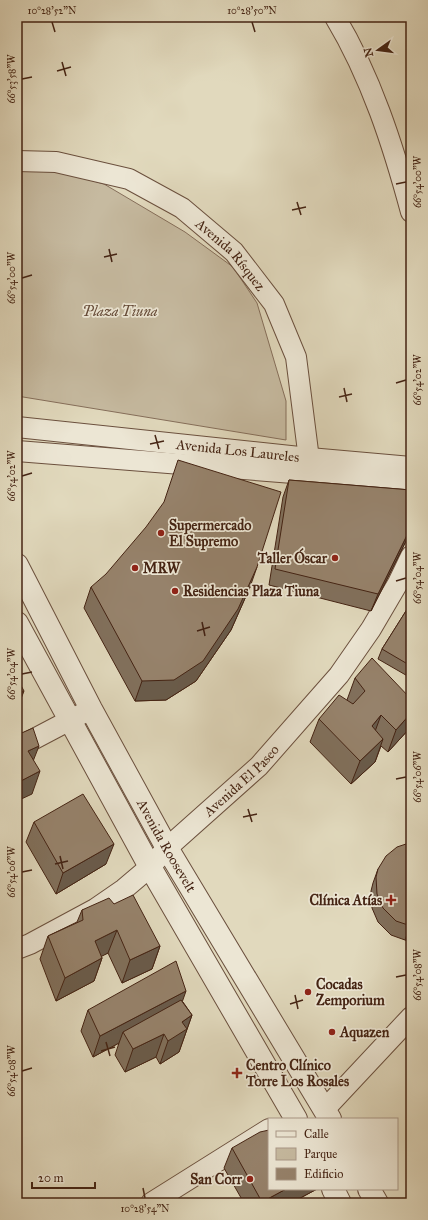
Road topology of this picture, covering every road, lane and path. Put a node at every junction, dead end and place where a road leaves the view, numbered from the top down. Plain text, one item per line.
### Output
1 (335, 17) edge
2 (17, 161) edge
3 (411, 212) edge
4 (17, 427) edge
5 (17, 451) edge
6 (310, 467) junction
7 (411, 467) edge
8 (411, 485) edge
9 (411, 556) edge
10 (17, 565) edge
11 (17, 623) edge
12 (91, 709) junction
13 (70, 721) junction
14 (17, 748) edge
15 (167, 848) junction
16 (150, 867) junction
17 (17, 949) edge
18 (411, 1017) edge
19 (327, 1116) edge
20 (291, 1117) edge
21 (268, 1130) edge
22 (334, 1190) edge
23 (356, 1190) edge
24 (370, 1190) edge
25 (151, 1203) edge
26 (340, 1203) edge
27 (362, 1203) edge
28 (377, 1203) edge

1 - 3 street
2 - 6 street, Avenida Rísquez
4 - 6 street, Avenida Los Laureles
5 - 6 street, Avenida Los Laureles
6 - 7 street, Avenida Los Laureles
6 - 8 street, Avenida Los Laureles
9 - 15 street, Avenida El Paseo
10 - 12 street, Avenida Roosevelt
11 - 13 street, Avenida Roosevelt
12 - 13 street
12 - 15 street, Avenida Roosevelt
13 - 14 street
13 - 16 street, Avenida Roosevelt
15 - 16 street, Avenida El Paseo
15 - 19 street, Avenida Roosevelt
16 - 17 street, Avenida El Paseo
16 - 20 street, Avenida Roosevelt
18 - 19 street
21 - 25 street
22 - 26 street
23 - 27 street
24 - 28 street

